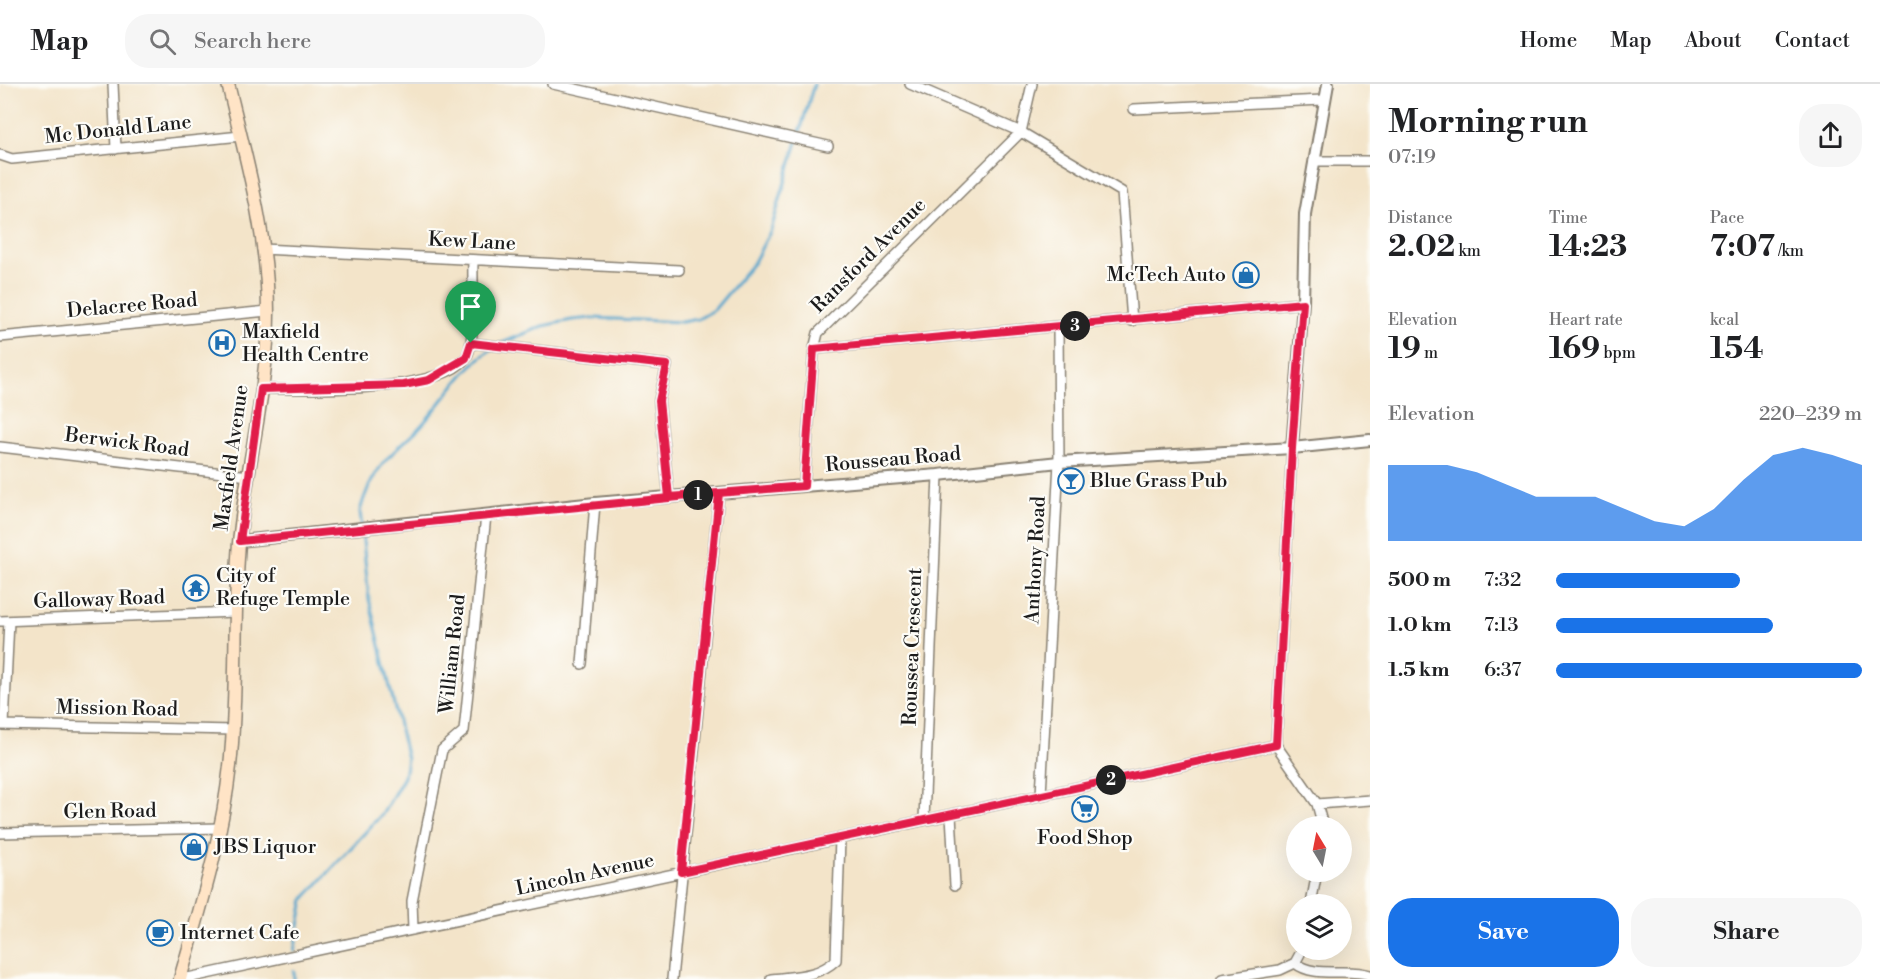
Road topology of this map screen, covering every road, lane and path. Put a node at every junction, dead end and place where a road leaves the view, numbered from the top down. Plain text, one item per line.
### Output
1 (113, 84) edge
2 (228, 84) edge
3 (553, 84) edge
4 (597, 84) edge
5 (910, 84) edge
6 (1032, 84) edge
7 (1328, 84) edge
8 (595, 94) junction
9 (1323, 100) junction
10 (1134, 109) dead end
11 (1021, 132) junction
12 (241, 136) junction
13 (828, 146) dead end
14 (117, 149) junction
15 (0, 155) edge
16 (1314, 161) junction
17 (1370, 161) edge
18 (262, 249) junction
19 (473, 260) junction
20 (680, 270) dead end
21 (1303, 303) junction
22 (268, 311) junction
23 (1132, 321) junction
24 (1058, 327) junction
25 (0, 337) edge
26 (471, 343) junction
27 (814, 349) junction
28 (261, 389) junction
29 (1370, 440) edge
30 (0, 447) edge
31 (1292, 448) junction
32 (1059, 462) junction
33 (938, 475) junction
34 (249, 476) junction
35 (804, 486) junction
36 (719, 493) junction
37 (669, 497) junction
38 (595, 503) junction
39 (486, 515) junction
40 (240, 541) junction
41 (235, 612) junction
42 (4, 621) edge
43 (582, 664) dead end
44 (2, 725) edge
45 (234, 730) junction
46 (1276, 745) junction
47 (1041, 795) junction
48 (1370, 800) edge
49 (1317, 804) junction
50 (951, 814) junction
51 (1320, 816) edge
52 (924, 820) junction
53 (221, 828) junction
54 (0, 833) edge
55 (840, 838) junction
56 (681, 872) junction
57 (955, 885) dead end
58 (413, 930) junction
59 (1299, 960) edge
60 (1297, 966) junction
61 (1344, 971) junction
62 (1370, 974) edge
63 (182, 979) edge
64 (672, 979) edge
65 (771, 979) edge
66 (1222, 979) edge
67 (1304, 979) edge
68 (1327, 979) edge

1 - 14 street
2 - 12 main road, Maxfield Avenue
3 - 8 street
4 - 8 street
5 - 11 street
6 - 11 street
7 - 9 street
8 - 13 street
9 - 10 street
9 - 16 street
11 - 23 street
11 - 27 street, Ransford Avenue
12 - 14 street, Mc Donald Lane
12 - 18 main road, Maxfield Avenue
14 - 15 street, Mc Donald Lane
16 - 17 street
16 - 21 street
18 - 19 street, Kew Lane
18 - 22 main road, Maxfield Avenue
19 - 20 street, Kew Lane
19 - 26 street
21 - 23 street
21 - 31 street
22 - 25 street, Delacree Road
22 - 28 main road, Maxfield Avenue
23 - 24 street
24 - 27 street
24 - 32 street, Anthony Road
26 - 28 street
26 - 37 street
27 - 35 street, Ransford Avenue
28 - 34 main road, Maxfield Avenue
29 - 31 street, Rousseau Road
30 - 34 street, Berwick Road
31 - 32 street, Rousseau Road
31 - 46 street
32 - 33 street, Rousseau Road
32 - 47 street, Anthony Road
33 - 35 street, Rousseau Road
33 - 52 street, Roussea Crescent
34 - 40 main road, Maxfield Avenue
35 - 36 street, Rousseau Road
36 - 37 street, Rousseau Road
36 - 56 street
37 - 38 street, Rousseau Road
38 - 39 street, Rousseau Road
38 - 43 street
39 - 40 street, Rousseau Road
39 - 58 street, William Road
40 - 41 main road, Maxfield Avenue
41 - 42 street, Galloway Road
41 - 45 main road, Maxfield Avenue
42 - 44 street
44 - 45 street, Mission Road
45 - 53 main road, Maxfield Avenue
46 - 47 street, Lincoln Avenue
46 - 49 street
47 - 50 street, Lincoln Avenue
48 - 49 street
49 - 51 street
50 - 52 street, Lincoln Avenue
50 - 57 street
52 - 55 street, Lincoln Avenue
53 - 54 street, Glen Road
53 - 63 main road, Maxfield Avenue
55 - 56 street, Lincoln Avenue
55 - 65 street
56 - 58 street, Lincoln Avenue
56 - 64 street
58 - 63 street, Lincoln Avenue
59 - 60 street
60 - 61 street
60 - 66 street
60 - 67 street
61 - 62 street
61 - 68 street

